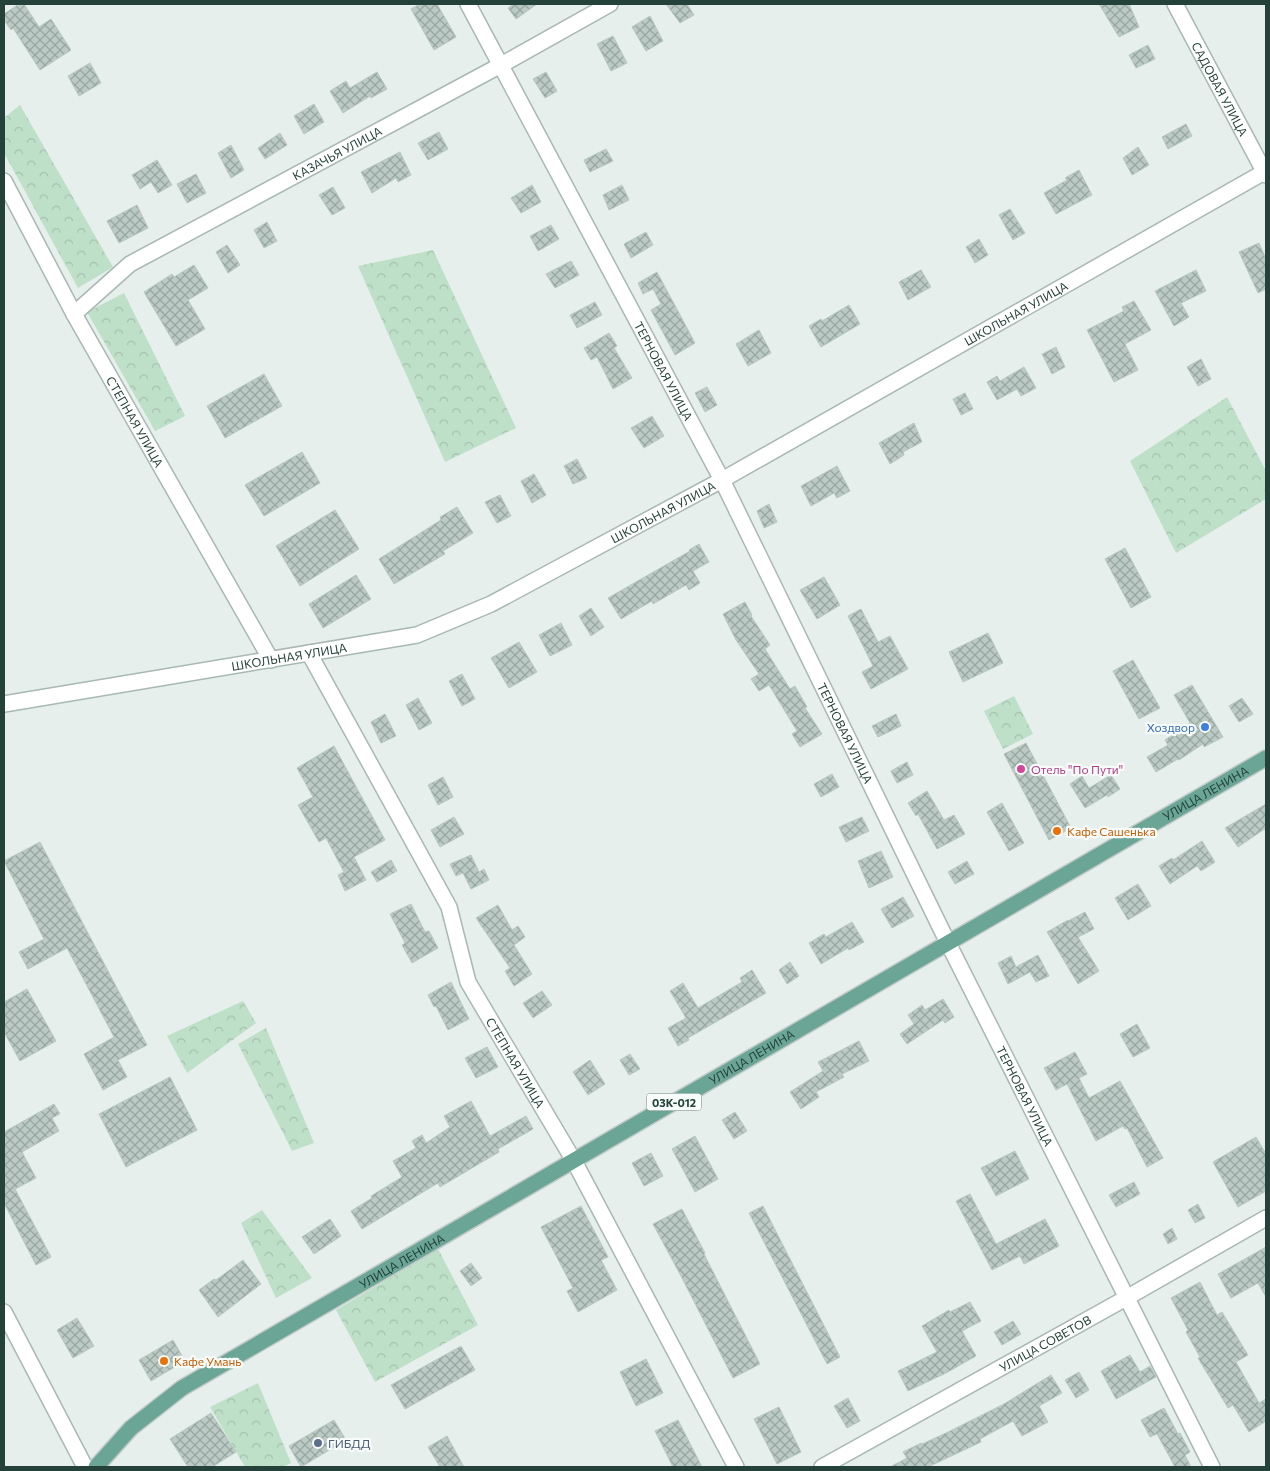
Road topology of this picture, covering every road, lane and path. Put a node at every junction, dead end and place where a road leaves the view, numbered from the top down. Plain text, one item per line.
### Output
1 (468, 4) edge
2 (610, 4) edge
3 (1175, 4) edge
4 (501, 65) junction
5 (1266, 173) edge
6 (4, 181) edge
7 (74, 314) junction
8 (722, 480) junction
9 (309, 653) junction
10 (271, 660) junction
11 (4, 704) edge
12 (1266, 758) edge
13 (947, 941) junction
14 (574, 1161) junction
15 (1266, 1218) edge
16 (1128, 1297) junction
17 (4, 1312) edge
18 (85, 1467) edge
19 (96, 1467) edge
20 (736, 1467) edge
21 (822, 1467) edge
22 (1212, 1467) edge

1 - 4 street, ТЕРНОВАЯ УЛИЦА
2 - 4 street, КАЗАЧЬЯ УЛИЦА
3 - 5 street, САДОВАЯ УЛИЦА
4 - 7 street, КАЗАЧЬЯ УЛИЦА
4 - 8 street, ТЕРНОВАЯ УЛИЦА
5 - 8 street, ШКОЛЬНАЯ УЛИЦА
6 - 7 street, СТЕПНАЯ УЛИЦА
7 - 10 street, СТЕПНАЯ УЛИЦА
8 - 9 street, ШКОЛЬНАЯ УЛИЦА
8 - 13 street, ТЕРНОВАЯ УЛИЦА
9 - 10 street, ШКОЛЬНАЯ УЛИЦА
9 - 14 street, СТЕПНАЯ УЛИЦА
10 - 11 street, ШКОЛЬНАЯ УЛИЦА
12 - 13 main road, УЛИЦА ЛЕНИНА / 03К-012
13 - 14 main road, УЛИЦА ЛЕНИНА / 03К-012
13 - 16 street, ТЕРНОВАЯ УЛИЦА
14 - 19 main road, УЛИЦА ЛЕНИНА / 03К-012
14 - 20 street, СТЕПНАЯ УЛИЦА
15 - 16 street, УЛИЦА СОВЕТОВ
16 - 21 street, УЛИЦА СОВЕТОВ
16 - 22 street, ТЕРНОВАЯ УЛИЦА
17 - 18 street

